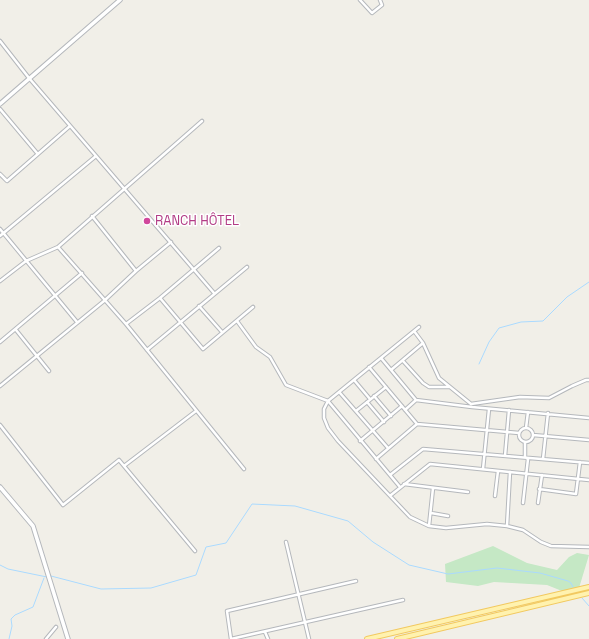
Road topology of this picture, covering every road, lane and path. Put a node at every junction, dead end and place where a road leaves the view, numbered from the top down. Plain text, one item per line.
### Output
1 (120, 0) edge
2 (360, 0) edge
3 (380, 0) edge
4 (0, 41) edge
5 (29, 78) junction
6 (0, 104) edge
7 (0, 108) edge
8 (202, 121) dead end
9 (70, 126) junction
10 (37, 153) junction
11 (96, 156) junction
12 (0, 174) edge
13 (124, 188) junction
14 (92, 216) junction
15 (0, 230) edge
16 (4, 233) junction
17 (0, 236) edge
18 (171, 242) junction
19 (58, 247) junction
20 (219, 248) dead end
21 (26, 261) junction
22 (247, 267) dead end
23 (194, 269) junction
24 (136, 271) junction
25 (82, 273) junction
26 (0, 281) edge
27 (214, 294) junction
28 (55, 296) junction
29 (160, 298) junction
30 (104, 301) junction
31 (199, 306) junction
32 (253, 307) dead end
33 (237, 321) junction
34 (77, 322) junction
35 (180, 322) junction
36 (126, 324) junction
37 (419, 327) dead end
38 (16, 329) junction
39 (414, 331) junction
40 (222, 332) junction
41 (1, 340) edge
42 (423, 343) junction
43 (147, 350) junction
44 (36, 356) junction
45 (381, 358) junction
46 (403, 361) junction
47 (369, 367) junction
48 (391, 370) junction
49 (49, 371) dead end
50 (354, 380) junction
51 (589, 380) edge
52 (0, 386) edge
53 (386, 387) junction
54 (450, 387) junction
55 (340, 393) junction
56 (374, 396) junction
57 (370, 399) junction
58 (416, 400) junction
59 (328, 401) junction
60 (367, 402) junction
61 (402, 406) junction
62 (471, 406) junction
63 (489, 409) junction
64 (405, 410) junction
65 (509, 410) junction
66 (196, 411) junction
67 (356, 411) junction
68 (528, 412) junction
69 (548, 413) junction
70 (390, 416) junction
71 (589, 418) edge
72 (384, 422) junction
73 (417, 424) junction
74 (0, 425) edge
75 (526, 428) junction
76 (372, 430) junction
77 (486, 431) junction
78 (507, 433) junction
79 (518, 433) junction
80 (533, 434) junction
81 (545, 436) junction
82 (589, 440) edge
83 (360, 441) junction
84 (525, 442) junction
85 (388, 448) junction
86 (484, 454) junction
87 (505, 456) junction
88 (524, 457) junction
89 (376, 459) junction
90 (543, 459) junction
91 (580, 462) junction
92 (589, 463) edge
93 (124, 466) junction
94 (244, 469) dead end
95 (483, 469) junction
96 (498, 471) junction
97 (510, 472) junction
98 (527, 474) junction
99 (390, 475) junction
100 (542, 475) junction
101 (579, 478) junction
102 (589, 480) edge
103 (404, 484) junction
104 (400, 487) junction
105 (0, 488) edge
106 (433, 488) junction
107 (539, 489) junction
108 (468, 492) dead end
109 (391, 495) junction
110 (495, 496) dead end
111 (523, 503) dead end
112 (538, 503) dead end
113 (431, 513) junction
114 (448, 516) dead end
115 (429, 526) junction
116 (507, 526) junction
117 (286, 542) dead end
118 (589, 547) edge
119 (195, 552) dead end
120 (356, 581) dead end
121 (589, 587) edge
122 (589, 593) edge
123 (298, 594) junction
124 (403, 600) dead end
125 (305, 622) junction
126 (56, 627) dead end
127 (265, 632) junction
128 (46, 639) edge
129 (68, 639) edge
130 (231, 639) edge
131 (268, 639) edge
132 (309, 639) edge
133 (367, 639) edge
134 (398, 639) edge

1 - 5 street
2 - 3 street
4 - 5 street
5 - 6 street
5 - 9 street
7 - 10 street
8 - 13 street
9 - 10 street
9 - 11 street
10 - 12 street
11 - 13 street
11 - 16 street
13 - 14 street
13 - 18 street
14 - 19 street
14 - 24 street
15 - 16 street
16 - 17 street
16 - 21 street
18 - 23 street
18 - 24 street
19 - 21 street
19 - 25 street
20 - 23 street
21 - 26 street
21 - 28 street
22 - 27 street
23 - 27 street
23 - 29 street
24 - 30 street
25 - 28 street
25 - 30 street
27 - 31 street
28 - 34 street
28 - 38 street
29 - 35 street
29 - 36 street
30 - 34 street
30 - 36 street
31 - 35 street
31 - 40 street
32 - 33 street
33 - 40 street
33 - 59 street
34 - 44 street
35 - 40 street
35 - 43 street
36 - 43 street
37 - 39 street
38 - 41 street
38 - 44 street
39 - 42 street
39 - 45 street
42 - 46 street
42 - 54 street
43 - 66 street
44 - 49 street
44 - 52 street
45 - 47 street
45 - 48 street
46 - 48 street
46 - 54 street
47 - 50 street
47 - 53 street
48 - 58 street
50 - 55 street
50 - 57 street
51 - 62 street
53 - 56 street
53 - 61 street
54 - 62 street
55 - 59 street
55 - 67 street
56 - 57 street
56 - 70 street
57 - 60 street
58 - 62 street
58 - 64 street
59 - 83 street
59 - 109 street
60 - 67 street
60 - 72 street
61 - 64 street
61 - 70 street
62 - 63 street
63 - 65 street
63 - 77 street
64 - 73 street
65 - 68 street
65 - 78 street
66 - 93 street
66 - 94 street
67 - 76 street
68 - 69 street
68 - 75 street
69 - 71 street
69 - 81 street
70 - 72 street
72 - 76 street
73 - 77 street
73 - 85 street
74 - 93 street
75 - 79 street
75 - 80 street
76 - 83 street
76 - 85 street
77 - 78 street
77 - 86 street
78 - 79 street
78 - 87 street
79 - 84 street
80 - 81 street
80 - 84 street
81 - 82 street
81 - 90 street
83 - 89 street
84 - 88 street
85 - 89 street
86 - 87 street
86 - 95 street
86 - 99 street
87 - 88 street
88 - 90 street
88 - 98 street
89 - 99 street
90 - 91 street
91 - 92 street
91 - 101 street
93 - 119 street
95 - 96 street
95 - 103 street
96 - 97 street
96 - 110 street
97 - 98 street
97 - 116 street
98 - 100 street
98 - 111 street
99 - 104 street
100 - 101 street
100 - 107 street
101 - 102 street
101 - 107 street
103 - 104 street
103 - 106 street
104 - 109 street
105 - 129 street
106 - 108 street
106 - 113 street
107 - 112 street
109 - 115 street
113 - 114 street
113 - 115 street
115 - 116 street
116 - 118 street
117 - 123 street
120 - 123 street
121 - 133 main road
122 - 134 main road
123 - 125 street
123 - 130 street
124 - 125 street
125 - 127 street
125 - 132 street
126 - 128 street
127 - 130 street
127 - 131 street

